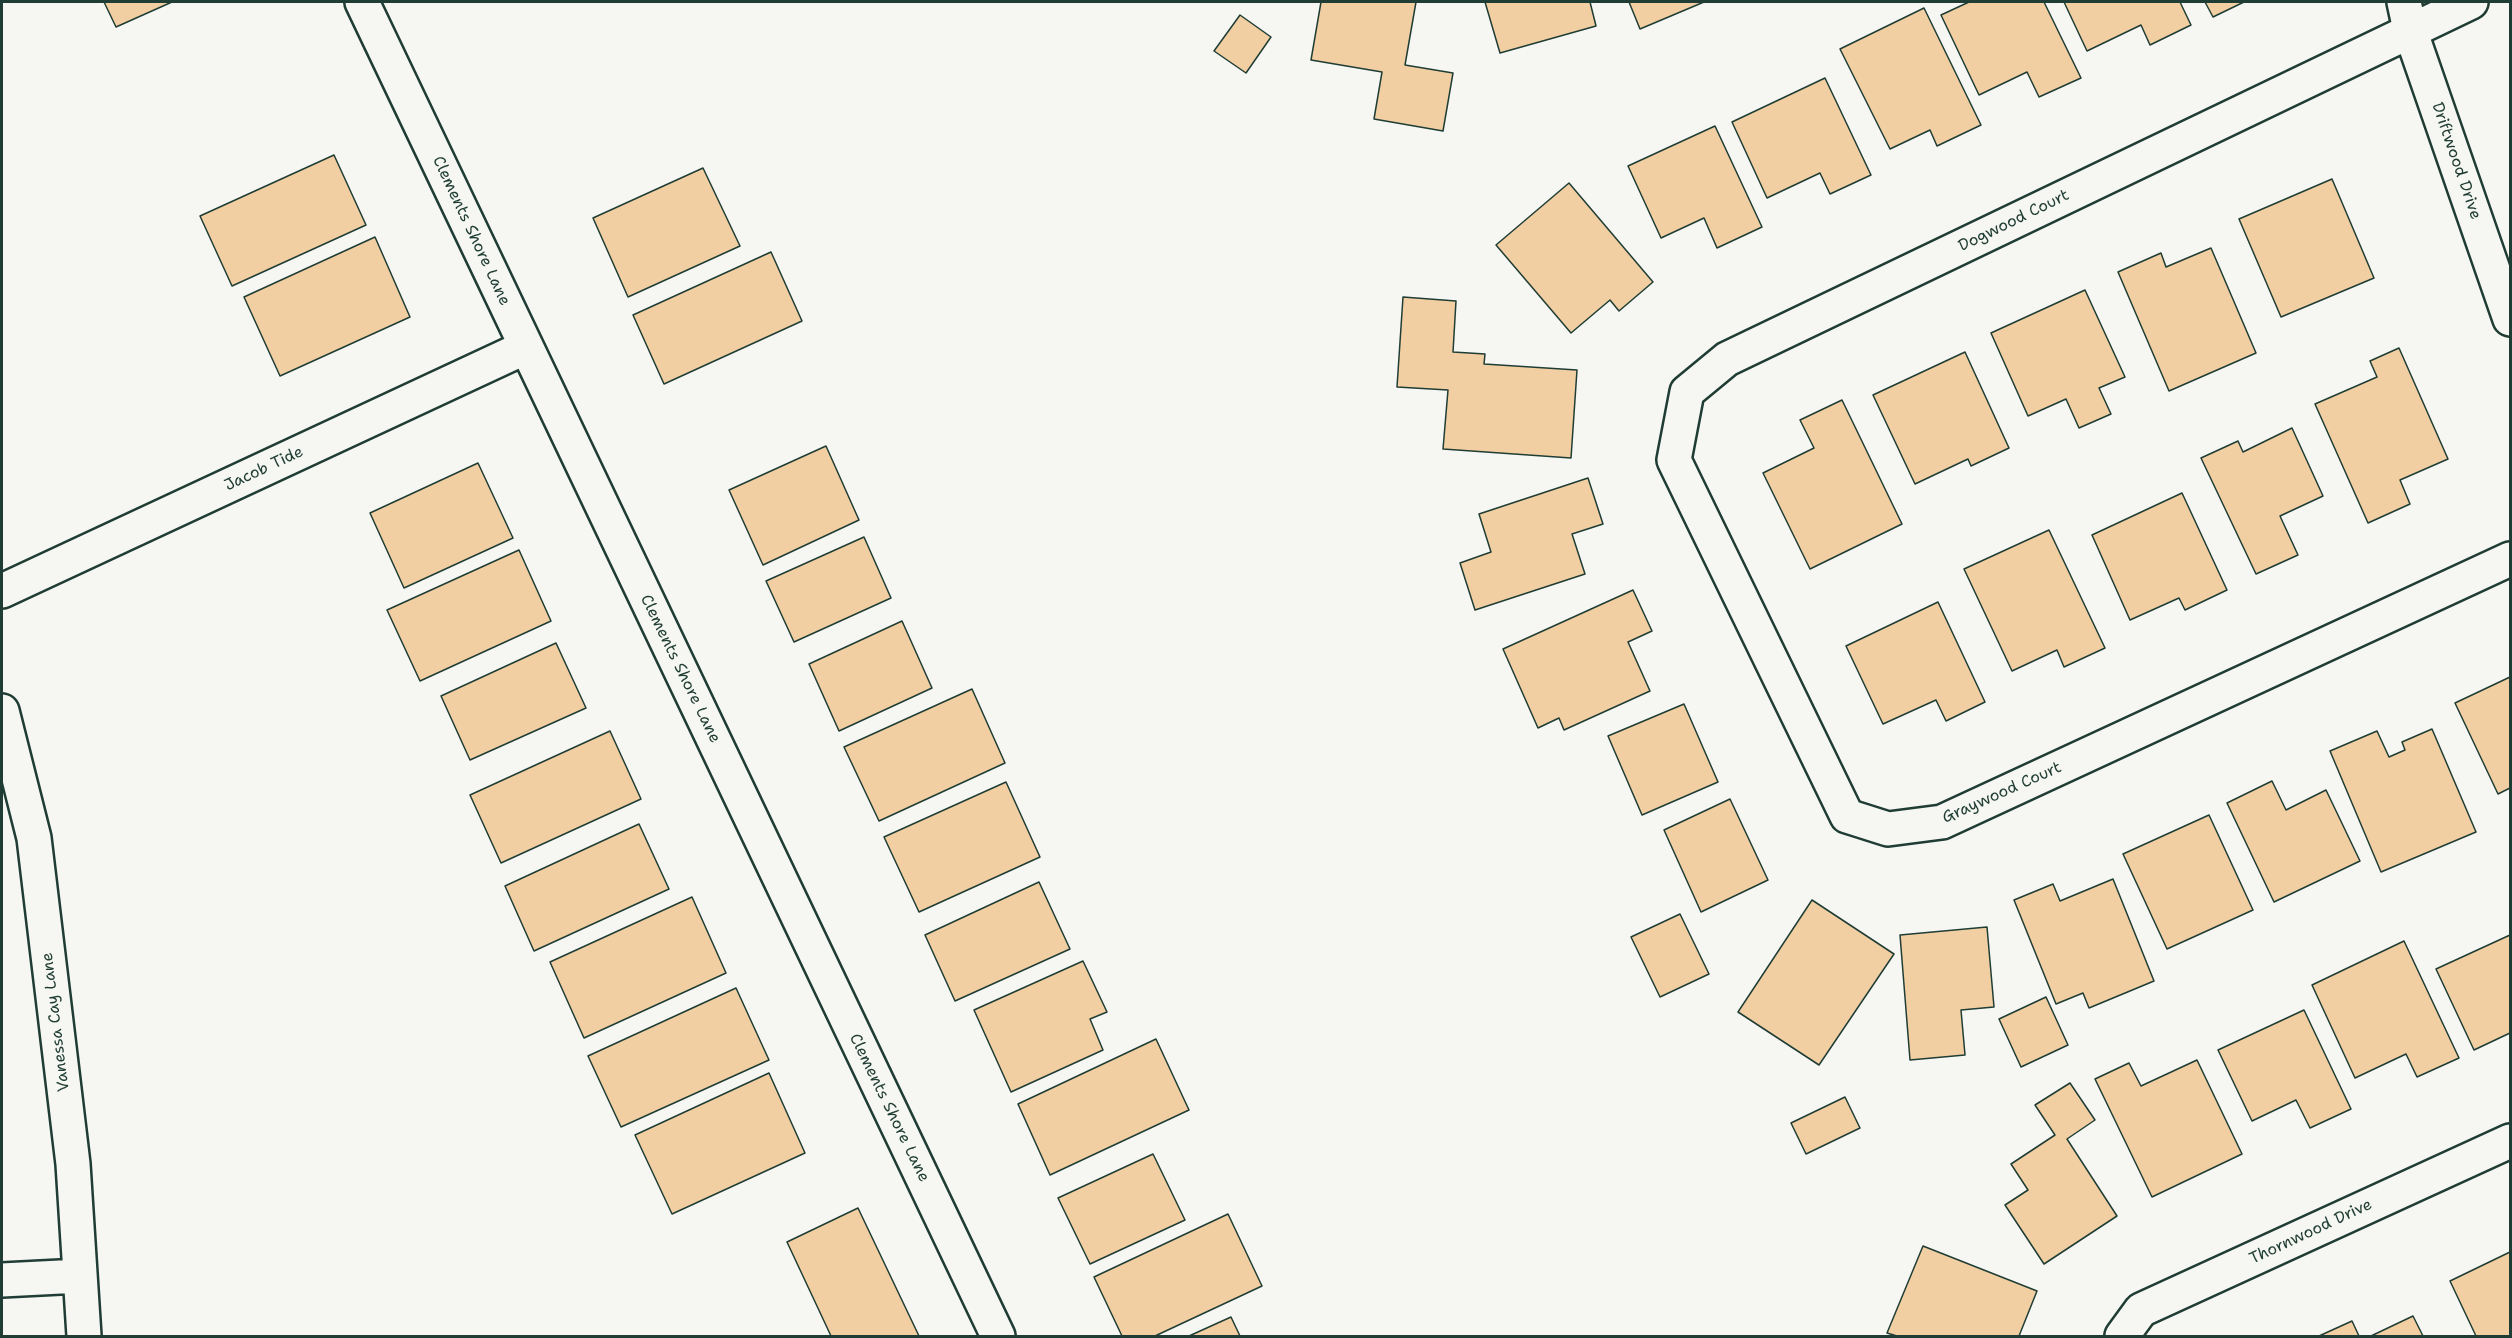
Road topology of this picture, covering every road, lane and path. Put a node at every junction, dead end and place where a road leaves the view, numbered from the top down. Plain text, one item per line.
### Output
1 (362, 2) edge
2 (2471, 2) edge
3 (2407, 16) edge
4 (2511, 319) edge
5 (526, 347) junction
6 (1674, 460) joint
7 (2511, 558) edge
8 (2, 591) edge
9 (2, 711) edge
10 (2511, 1141) edge
11 (81, 1276) junction
12 (2, 1280) edge
13 (84, 1336) edge
14 (998, 1336) edge
15 (2122, 1336) edge

1 - 5 street, Clements Shore Lane
2 - 3 street, Dogwood Court
3 - 4 street, Driftwood Drive
3 - 6 street, Dogwood Court
5 - 8 street, Jacob Tide
5 - 14 street, Clements Shore Lane
6 - 7 street, Graywood Court
9 - 11 street, Vanessa Cay Lane
10 - 15 street, Thornwood Drive
11 - 12 street
11 - 13 street, Vanessa Cay Lane

